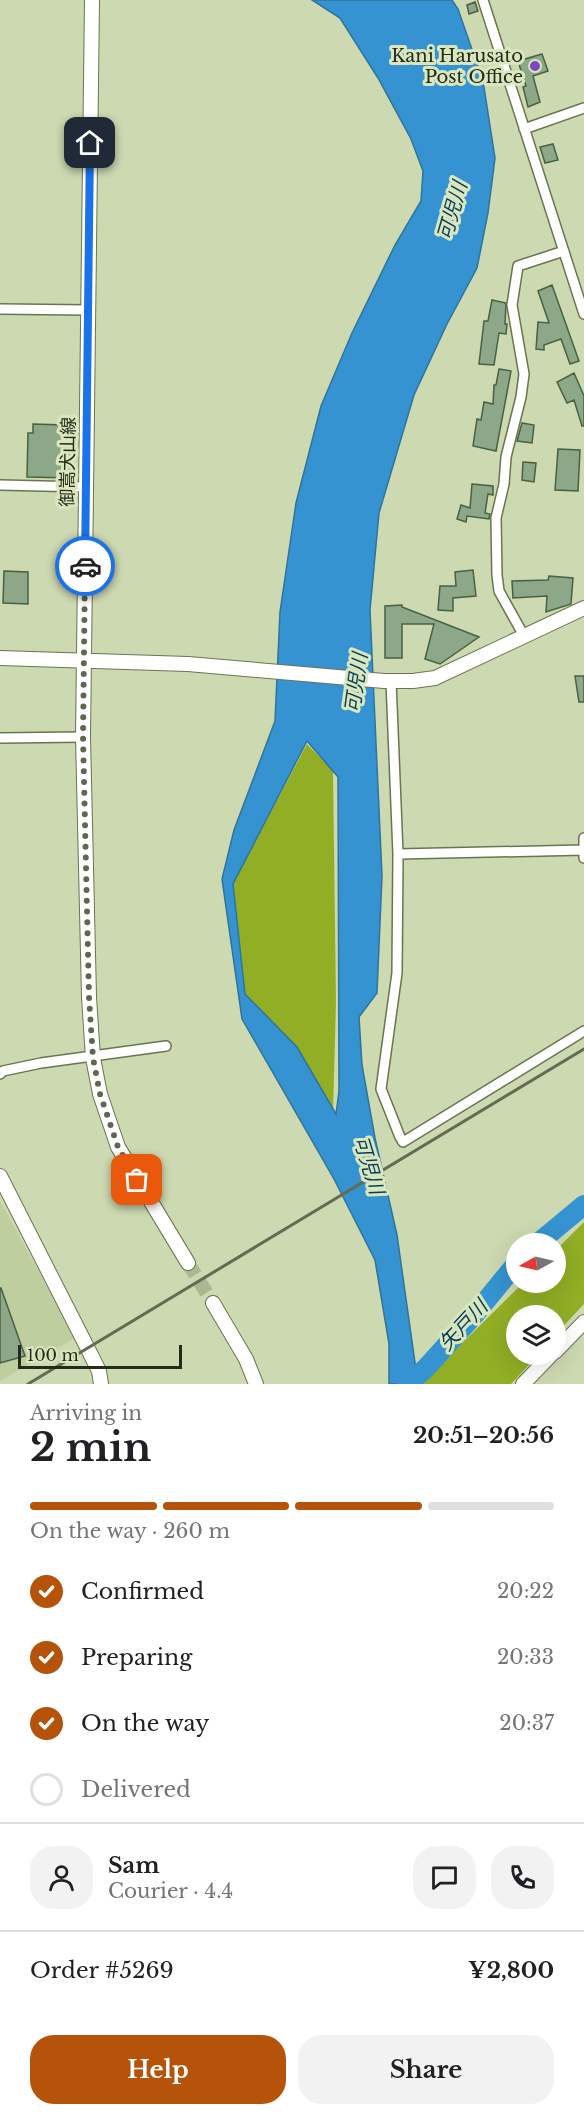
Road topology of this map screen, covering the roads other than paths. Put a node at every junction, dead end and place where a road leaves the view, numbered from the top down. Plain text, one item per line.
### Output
1 (92, 0) edge
2 (483, 0) edge
3 (584, 108) edge
4 (524, 129) junction
5 (564, 251) junction
6 (0, 309) edge
7 (88, 310) junction
8 (584, 314) edge
9 (0, 485) edge
10 (85, 487) junction
11 (584, 608) edge
12 (524, 636) junction
13 (0, 658) edge
14 (84, 661) junction
15 (388, 681) junction
16 (83, 737) junction
17 (0, 738) edge
18 (584, 838) edge
19 (584, 853) edge
20 (398, 854) junction
21 (584, 1031) edge
22 (166, 1046) dead end
23 (93, 1058) junction
24 (0, 1074) edge
25 (0, 1176) edge
26 (188, 1263) tunnel mouth
27 (213, 1304) tunnel mouth
28 (584, 1322) edge
29 (566, 1341) edge
30 (542, 1365) edge
31 (101, 1384) edge
32 (256, 1384) edge
33 (523, 1384) edge

1 - 7 main road, 御嵩犬山線
2 - 4 street
3 - 4 street
4 - 5 street
5 - 8 street
5 - 12 street
6 - 7 street
7 - 10 main road, 御嵩犬山線
9 - 10 street
10 - 14 main road, 御嵩犬山線
11 - 12 main road
12 - 15 main road
13 - 14 main road
14 - 15 main road
14 - 16 main road, 御嵩犬山線
15 - 20 street
16 - 17 street
16 - 23 main road, 御嵩犬山線
18 - 19 street
19 - 20 street
20 - 21 street
22 - 23 street
23 - 24 street
23 - 26 main road, 御嵩犬山線
25 - 31 main road
27 - 32 main road
28 - 29 main road
30 - 33 main road

